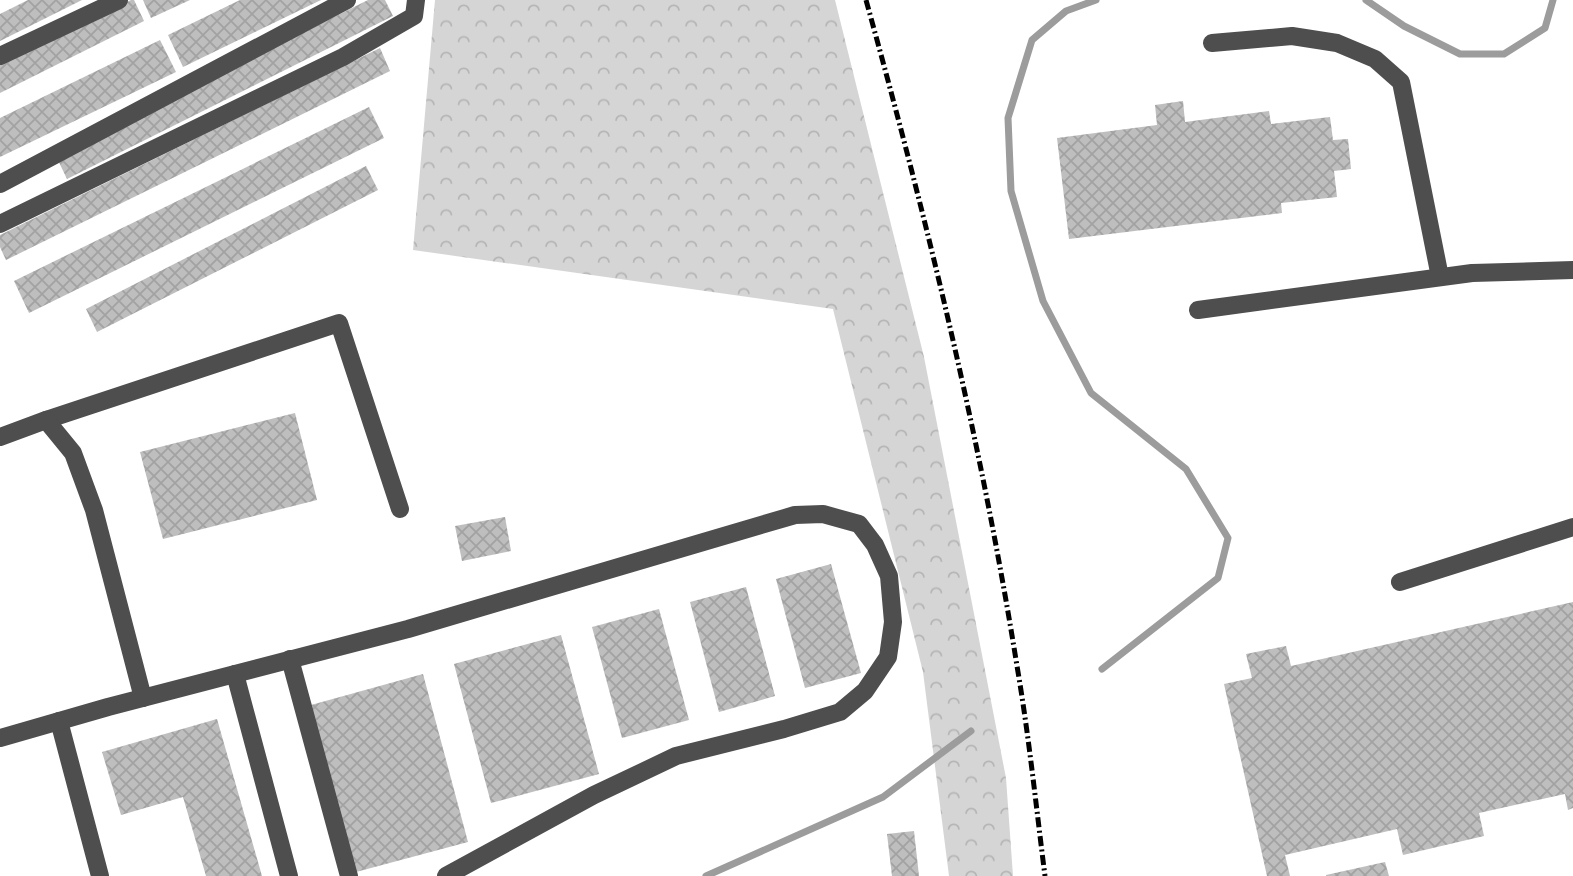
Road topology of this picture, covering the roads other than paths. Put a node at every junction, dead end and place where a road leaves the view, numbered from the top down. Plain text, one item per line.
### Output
1 (119, 0) edge
2 (347, 0) edge
3 (416, 0) edge
4 (1212, 43) dead end
5 (0, 56) edge
6 (0, 184) edge
7 (0, 224) edge
8 (1573, 270) edge
9 (1440, 277) junction
10 (1198, 310) dead end
11 (46, 420) junction
12 (0, 436) edge
13 (400, 509) dead end
14 (1573, 527) edge
15 (1400, 582) dead end
16 (290, 659) junction
17 (235, 674) junction
18 (143, 698) junction
19 (59, 721) junction
20 (0, 738) edge
21 (100, 876) edge
22 (289, 876) edge
23 (349, 876) edge
24 (446, 876) edge

1 - 5 lane
2 - 6 lane
3 - 7 lane
4 - 9 lane
8 - 9 lane
9 - 10 lane
11 - 12 lane
11 - 13 lane
11 - 18 lane
14 - 15 lane
16 - 17 lane
16 - 23 lane
16 - 24 lane
17 - 18 lane
17 - 22 lane
18 - 19 lane
19 - 20 lane
19 - 21 lane

